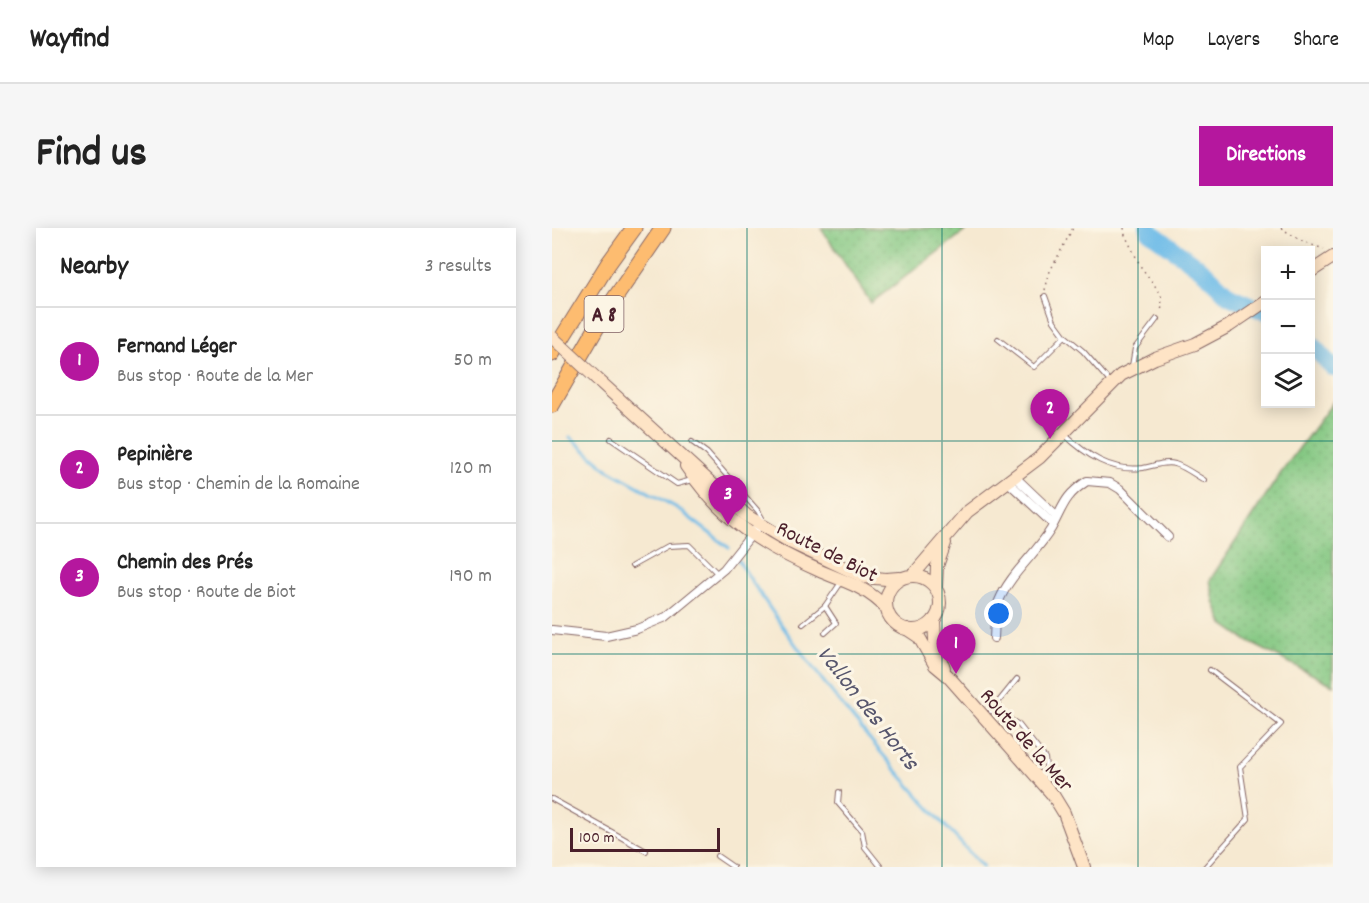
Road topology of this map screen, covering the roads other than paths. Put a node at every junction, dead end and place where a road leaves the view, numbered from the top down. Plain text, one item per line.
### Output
1 (634, 228) edge
2 (663, 228) edge
3 (1328, 253) edge
4 (1315, 268) edge
5 (1045, 296) road end
6 (1261, 304) edge
7 (1157, 319) road end
8 (1065, 336) junction
9 (552, 337) edge
10 (998, 339) dead end
11 (552, 354) edge
12 (1131, 369) junction
13 (1111, 384) junction
14 (552, 405) edge
15 (1063, 434) junction
16 (611, 439) dead end
17 (692, 441) dead end
18 (676, 453) junction
19 (694, 479) junction
20 (1011, 479) junction
21 (1204, 480) dead end
22 (736, 506) junction
23 (1055, 520) junction
24 (756, 530) junction
25 (947, 536) junction
26 (1168, 537) dead end
27 (632, 566) dead end
28 (718, 574) junction
29 (913, 575) junction
30 (864, 577) junction
31 (899, 579) junction
32 (845, 581) junction
33 (936, 588) junction
34 (825, 606) junction
35 (886, 608) junction
36 (934, 620) junction
37 (803, 624) dead end
38 (907, 629) junction
39 (552, 630) edge
40 (825, 633) dead end
41 (994, 638) dead end
42 (1210, 670) dead end
43 (947, 675) junction
44 (1017, 679) dead end
45 (988, 715) junction
46 (1042, 780) junction
47 (839, 792) dead end
48 (552, 799) edge
49 (646, 851) dead end
50 (717, 856) dead end
51 (733, 867) edge
52 (881, 867) edge
53 (1084, 867) edge
54 (1205, 867) edge

1 - 11 highway, A 8
2 - 14 highway, A 8
3 - 4 main road
5 - 8 lane
6 - 12 main road
7 - 12 lane
8 - 10 lane
8 - 13 lane
9 - 18 main road, Route de Biot, bridge
12 - 13 main road
13 - 15 main road
15 - 20 main road
15 - 21 lane
16 - 19 lane
17 - 24 lane
18 - 19 main road, Route de Biot
18 - 22 main road, Route de Biot
19 - 22 lane
19 - 24 main road, Route de Biot
20 - 23 street
20 - 25 main road
22 - 24 main road, Route de Biot
23 - 26 street
23 - 41 street
24 - 28 street
24 - 30 main road, Route de Biot
24 - 32 main road, Route de Biot
25 - 29 main road
25 - 33 main road
27 - 28 lane
28 - 39 street
29 - 31 main road
29 - 33 main road
30 - 31 main road, Route de Biot
30 - 32 lane
31 - 35 main road
32 - 34 lane
32 - 35 main road, Route de Biot
33 - 36 main road
34 - 37 lane
34 - 40 lane
35 - 38 main road
36 - 38 main road
36 - 43 main road
38 - 43 main road, Route de la Mer
42 - 54 lane
43 - 45 main road, Route de la Mer
44 - 45 lane
45 - 46 main road, Route de la Mer
45 - 46 lane
46 - 53 main road, Route de la Mer
47 - 52 lane
48 - 49 lane
50 - 51 lane

